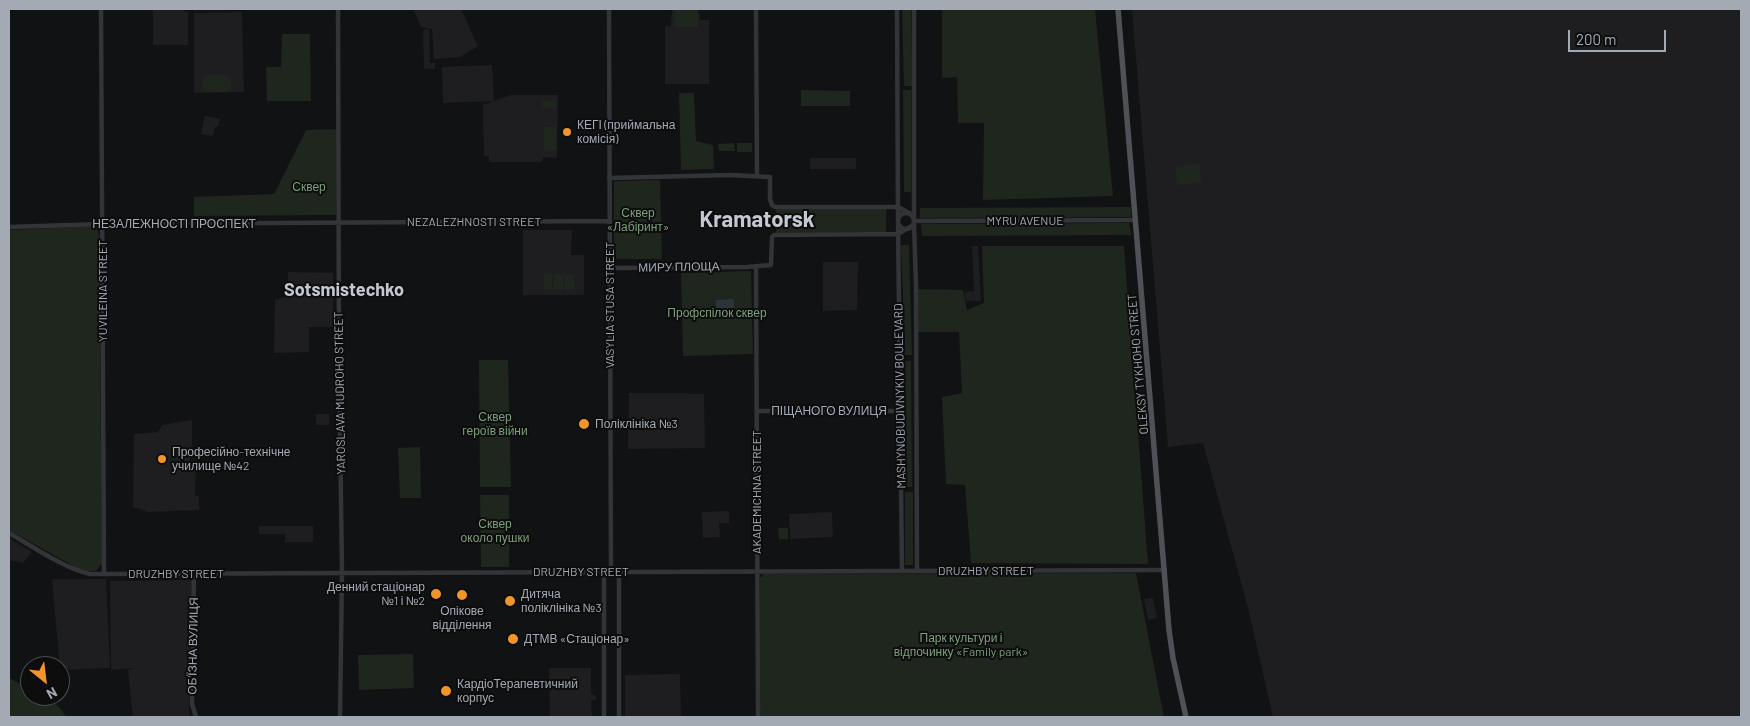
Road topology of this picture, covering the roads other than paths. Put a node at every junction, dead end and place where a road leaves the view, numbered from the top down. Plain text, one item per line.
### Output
1 (101, 9) edge
2 (338, 9) edge
3 (609, 9) edge
4 (756, 9) edge
5 (897, 9) edge
6 (914, 9) edge
7 (1118, 9) edge
8 (757, 176) junction
9 (609, 178) junction
10 (898, 207) junction
11 (898, 220) junction
12 (1136, 220) junction
13 (610, 221) junction
14 (913, 221) junction
15 (339, 222) junction
16 (102, 224) junction
17 (9, 228) edge
18 (898, 234) junction
19 (756, 267) junction
20 (610, 268) junction
21 (757, 411) junction
22 (901, 411) junction
23 (9, 532) edge
24 (1164, 570) junction
25 (758, 571) junction
26 (902, 571) junction
27 (917, 571) junction
28 (342, 572) junction
29 (604, 572) junction
30 (611, 572) junction
31 (619, 572) junction
32 (104, 574) junction
33 (194, 574) junction
34 (196, 717) edge
35 (340, 717) edge
36 (604, 717) edge
37 (618, 717) edge
38 (758, 717) edge
39 (1186, 717) edge

1 - 16 street, YUVILEINA STREET
2 - 15 street, YAROSLAVA MUDROHO STREET
3 - 9 street, VASYLIA STUSA STREET
4 - 8 street
5 - 10 street, MASHYNOBUDIVNYKIV BOULEVARD
6 - 14 street, MASHYNOBUDIVNYKIV BOULEVARD
7 - 12 main road, OLEKSY TYKHOHO STREET
8 - 9 street
8 - 10 street, MYRU AVENUE
9 - 13 street, VASYLIA STUSA STREET
10 - 11 street, MASHYNOBUDIVNYKIV BOULEVARD
10 - 14 street, MYRU AVENUE
11 - 14 street
11 - 14 street
11 - 18 street, MASHYNOBUDIVNYKIV BOULEVARD
12 - 14 street, MYRU AVENUE
12 - 24 main road, OLEKSY TYKHOHO STREET
13 - 15 street, NEZALEZHNOSTI STREET
13 - 20 street, VASYLIA STUSA STREET
14 - 18 street, MYRU AVENUE
14 - 27 street, MASHYNOBUDIVNYKIV BOULEVARD
15 - 16 street, НЕЗАЛЕЖНОСТІ ПРОСПЕКТ
15 - 28 street, YAROSLAVA MUDROHO STREET
16 - 17 street, НЕЗАЛЕЖНОСТІ ПРОСПЕКТ
16 - 32 street, YUVILEINA STREET
18 - 19 street, MYRU AVENUE
18 - 22 street, MASHYNOBUDIVNYKIV BOULEVARD
19 - 20 street, МИРУ ПЛОЩА
19 - 21 street, AKADEMICHNA STREET
20 - 30 street, VASYLIA STUSA STREET
21 - 22 street, ПІЩАНОГО ВУЛИЦЯ
21 - 25 street, AKADEMICHNA STREET
22 - 26 street, MASHYNOBUDIVNYKIV BOULEVARD
23 - 32 street, DRUZHBY STREET
24 - 27 street, DRUZHBY STREET
24 - 39 main road, OLEKSY TYKHOHO STREET
25 - 26 street, DRUZHBY STREET
25 - 31 street, DRUZHBY STREET
25 - 38 street, AKADEMICHNA STREET
26 - 27 street, DRUZHBY STREET
28 - 29 street, DRUZHBY STREET
28 - 33 street, DRUZHBY STREET
28 - 35 street, YAROSLAVA MUDROHO STREET
29 - 30 street, DRUZHBY STREET
29 - 36 street
30 - 31 street, DRUZHBY STREET
31 - 37 street
32 - 33 street, DRUZHBY STREET
33 - 34 street, ОБ’ЇЗНА ВУЛИЦЯ

